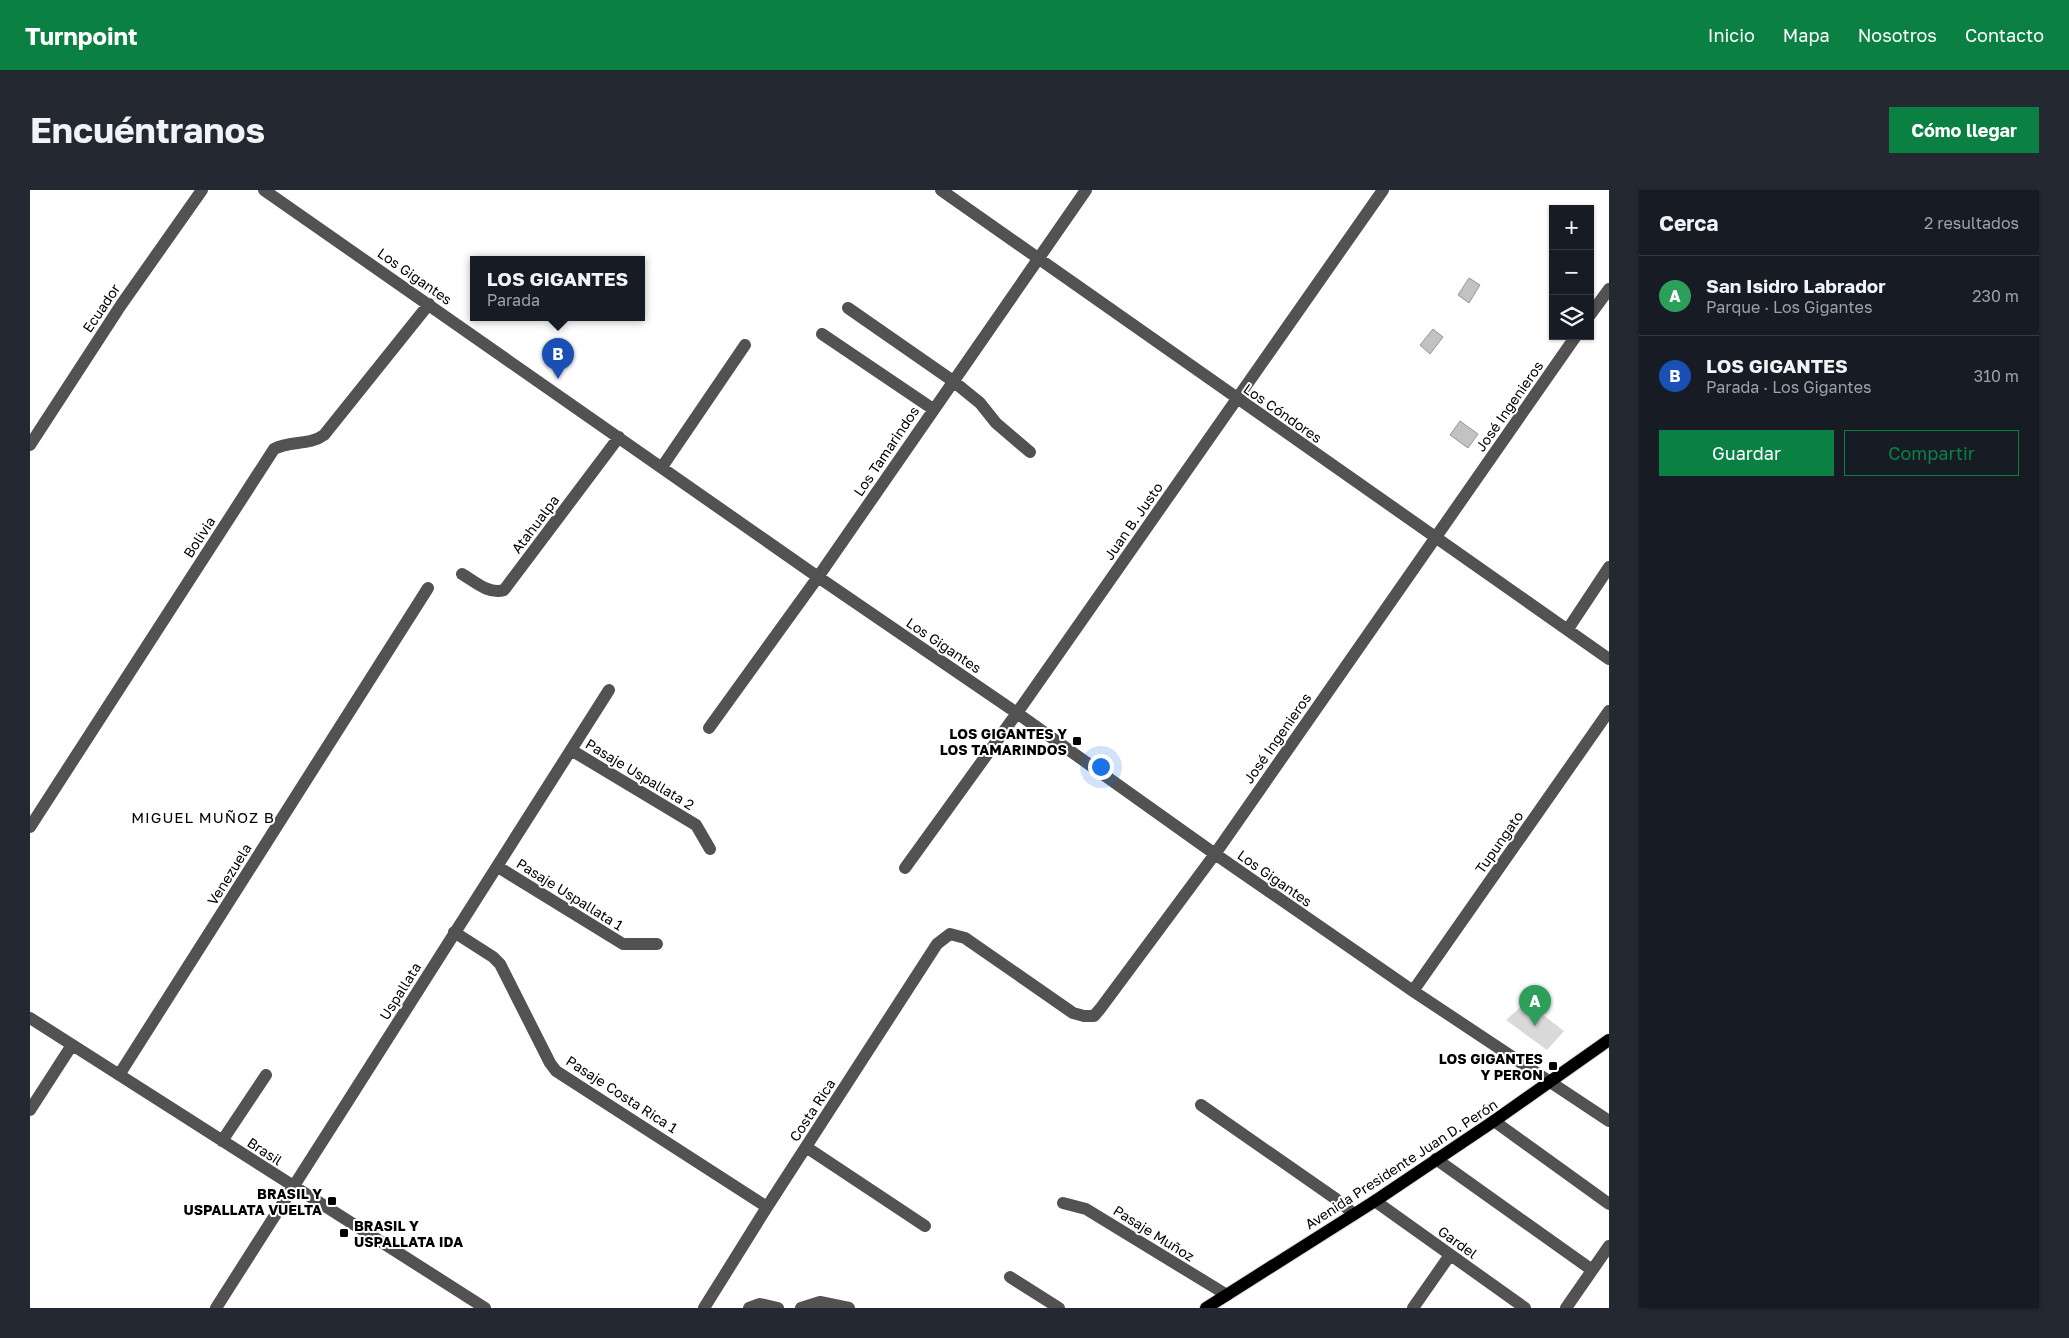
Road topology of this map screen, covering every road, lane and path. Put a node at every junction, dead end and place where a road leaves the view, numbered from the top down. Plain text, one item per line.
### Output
1 (202, 190) edge
2 (264, 190) edge
3 (941, 190) edge
4 (1086, 190) edge
5 (1383, 190) edge
6 (1038, 260) junction
7 (1609, 288) edge
8 (429, 304) junction
9 (848, 308) dead end
10 (1594, 309) edge
11 (822, 334) dead end
12 (1573, 340) edge
13 (745, 345) dead end
14 (953, 381) junction
15 (1237, 398) junction
16 (933, 409) junction
17 (619, 437) junction
18 (30, 446) edge
19 (1030, 452) dead end
20 (662, 467) junction
21 (1436, 537) junction
22 (1609, 567) edge
23 (462, 574) dead end
24 (818, 577) junction
25 (428, 588) dead end
26 (1568, 629) junction
27 (1609, 659) edge
28 (609, 690) dead end
29 (1609, 711) edge
30 (1017, 713) junction
31 (709, 728) dead end
32 (571, 750) junction
33 (30, 827) edge
34 (710, 849) dead end
35 (1215, 854) junction
36 (498, 867) junction
37 (906, 868) dead end
38 (454, 932) junction
39 (950, 934) joint
40 (657, 944) dead end
41 (1413, 991) junction
42 (30, 1018) edge
43 (1609, 1040) edge
44 (72, 1045) junction
45 (119, 1075) junction
46 (266, 1075) dead end
47 (1550, 1082) junction
48 (1201, 1105) dead end
49 (30, 1110) edge
50 (1494, 1121) junction
51 (1609, 1121) edge
52 (222, 1141) junction
53 (806, 1147) junction
54 (1436, 1159) junction
55 (293, 1187) junction
56 (1375, 1201) junction
57 (1063, 1203) dead end
58 (1609, 1204) edge
59 (767, 1207) junction
60 (1354, 1214) junction
61 (925, 1226) dead end
62 (1609, 1246) edge
63 (1450, 1255) junction
64 (1592, 1270) junction
65 (1010, 1277) dead end
66 (1227, 1295) junction
67 (825, 1306) edge
68 (216, 1308) edge
69 (485, 1308) edge
70 (704, 1308) edge
71 (749, 1308) edge
72 (778, 1308) edge
73 (801, 1308) edge
74 (850, 1308) edge
75 (1059, 1308) edge
76 (1206, 1308) edge
77 (1414, 1308) edge
78 (1525, 1308) edge
79 (1566, 1308) edge

1 - 18 street, Ecuador
2 - 8 street, Los Gigantes
3 - 6 street, Los Cóndores
4 - 6 street, Los Tamarindos
5 - 15 street, Juan B. Justo
6 - 14 street, Los Tamarindos
6 - 15 street, Los Cóndores
7 - 10 street
8 - 17 street, Los Gigantes
8 - 33 street, Bolivia
9 - 14 street
11 - 16 street
12 - 21 street, José Ingenieros
13 - 20 street
14 - 16 street, Los Tamarindos
14 - 19 street
15 - 21 street, Los Cóndores
15 - 30 street, Juan B. Justo
16 - 24 street, Los Tamarindos
17 - 20 street, Los Gigantes
17 - 23 street, Atahualpa
20 - 24 street, Los Gigantes
21 - 26 street, Los Cóndores
21 - 35 street, José Ingenieros
22 - 26 street
24 - 30 street, Los Gigantes
24 - 31 street, Los Tamarindos
25 - 45 street, Venezuela
26 - 27 street, Los Cóndores
28 - 32 street, Uspallata
29 - 41 street, Tupungato
30 - 35 street, Los Gigantes
30 - 37 street, Juan B. Justo
32 - 34 street, Pasaje Uspallata 2
32 - 36 street, Uspallata
35 - 39 street, José Ingenieros
35 - 41 street, Los Gigantes
36 - 38 street, Uspallata
36 - 40 street, Pasaje Uspallata 1
38 - 55 street, Uspallata
38 - 59 street, Pasaje Costa Rica 1
39 - 53 street, Costa Rica
41 - 47 street, Los Gigantes
42 - 44 street, Brasil
43 - 47 main road, Avenida Presidente Juan D. Perón
44 - 45 street, Brasil
44 - 49 street
45 - 52 street, Brasil
46 - 52 street
47 - 50 main road, Avenida Presidente Juan D. Perón
47 - 51 street, Los Gigantes
48 - 60 street
50 - 54 main road, Avenida Presidente Juan D. Perón
50 - 58 street
52 - 55 street, Brasil
53 - 59 street, Costa Rica
53 - 61 street
54 - 56 main road, Avenida Presidente Juan D. Perón
54 - 64 street
55 - 68 street, Uspallata
55 - 69 street, Brasil
56 - 60 main road, Avenida Presidente Juan D. Perón
56 - 63 street, Gardel
57 - 66 street, Pasaje Muñoz
59 - 70 street, Costa Rica
60 - 66 main road, Avenida Presidente Juan D. Perón
62 - 64 street
63 - 77 street
63 - 78 street, Gardel
64 - 79 street
65 - 75 street
66 - 76 main road, Avenida Presidente Juan D. Perón
67 - 73 street
67 - 74 street
71 - 72 street

